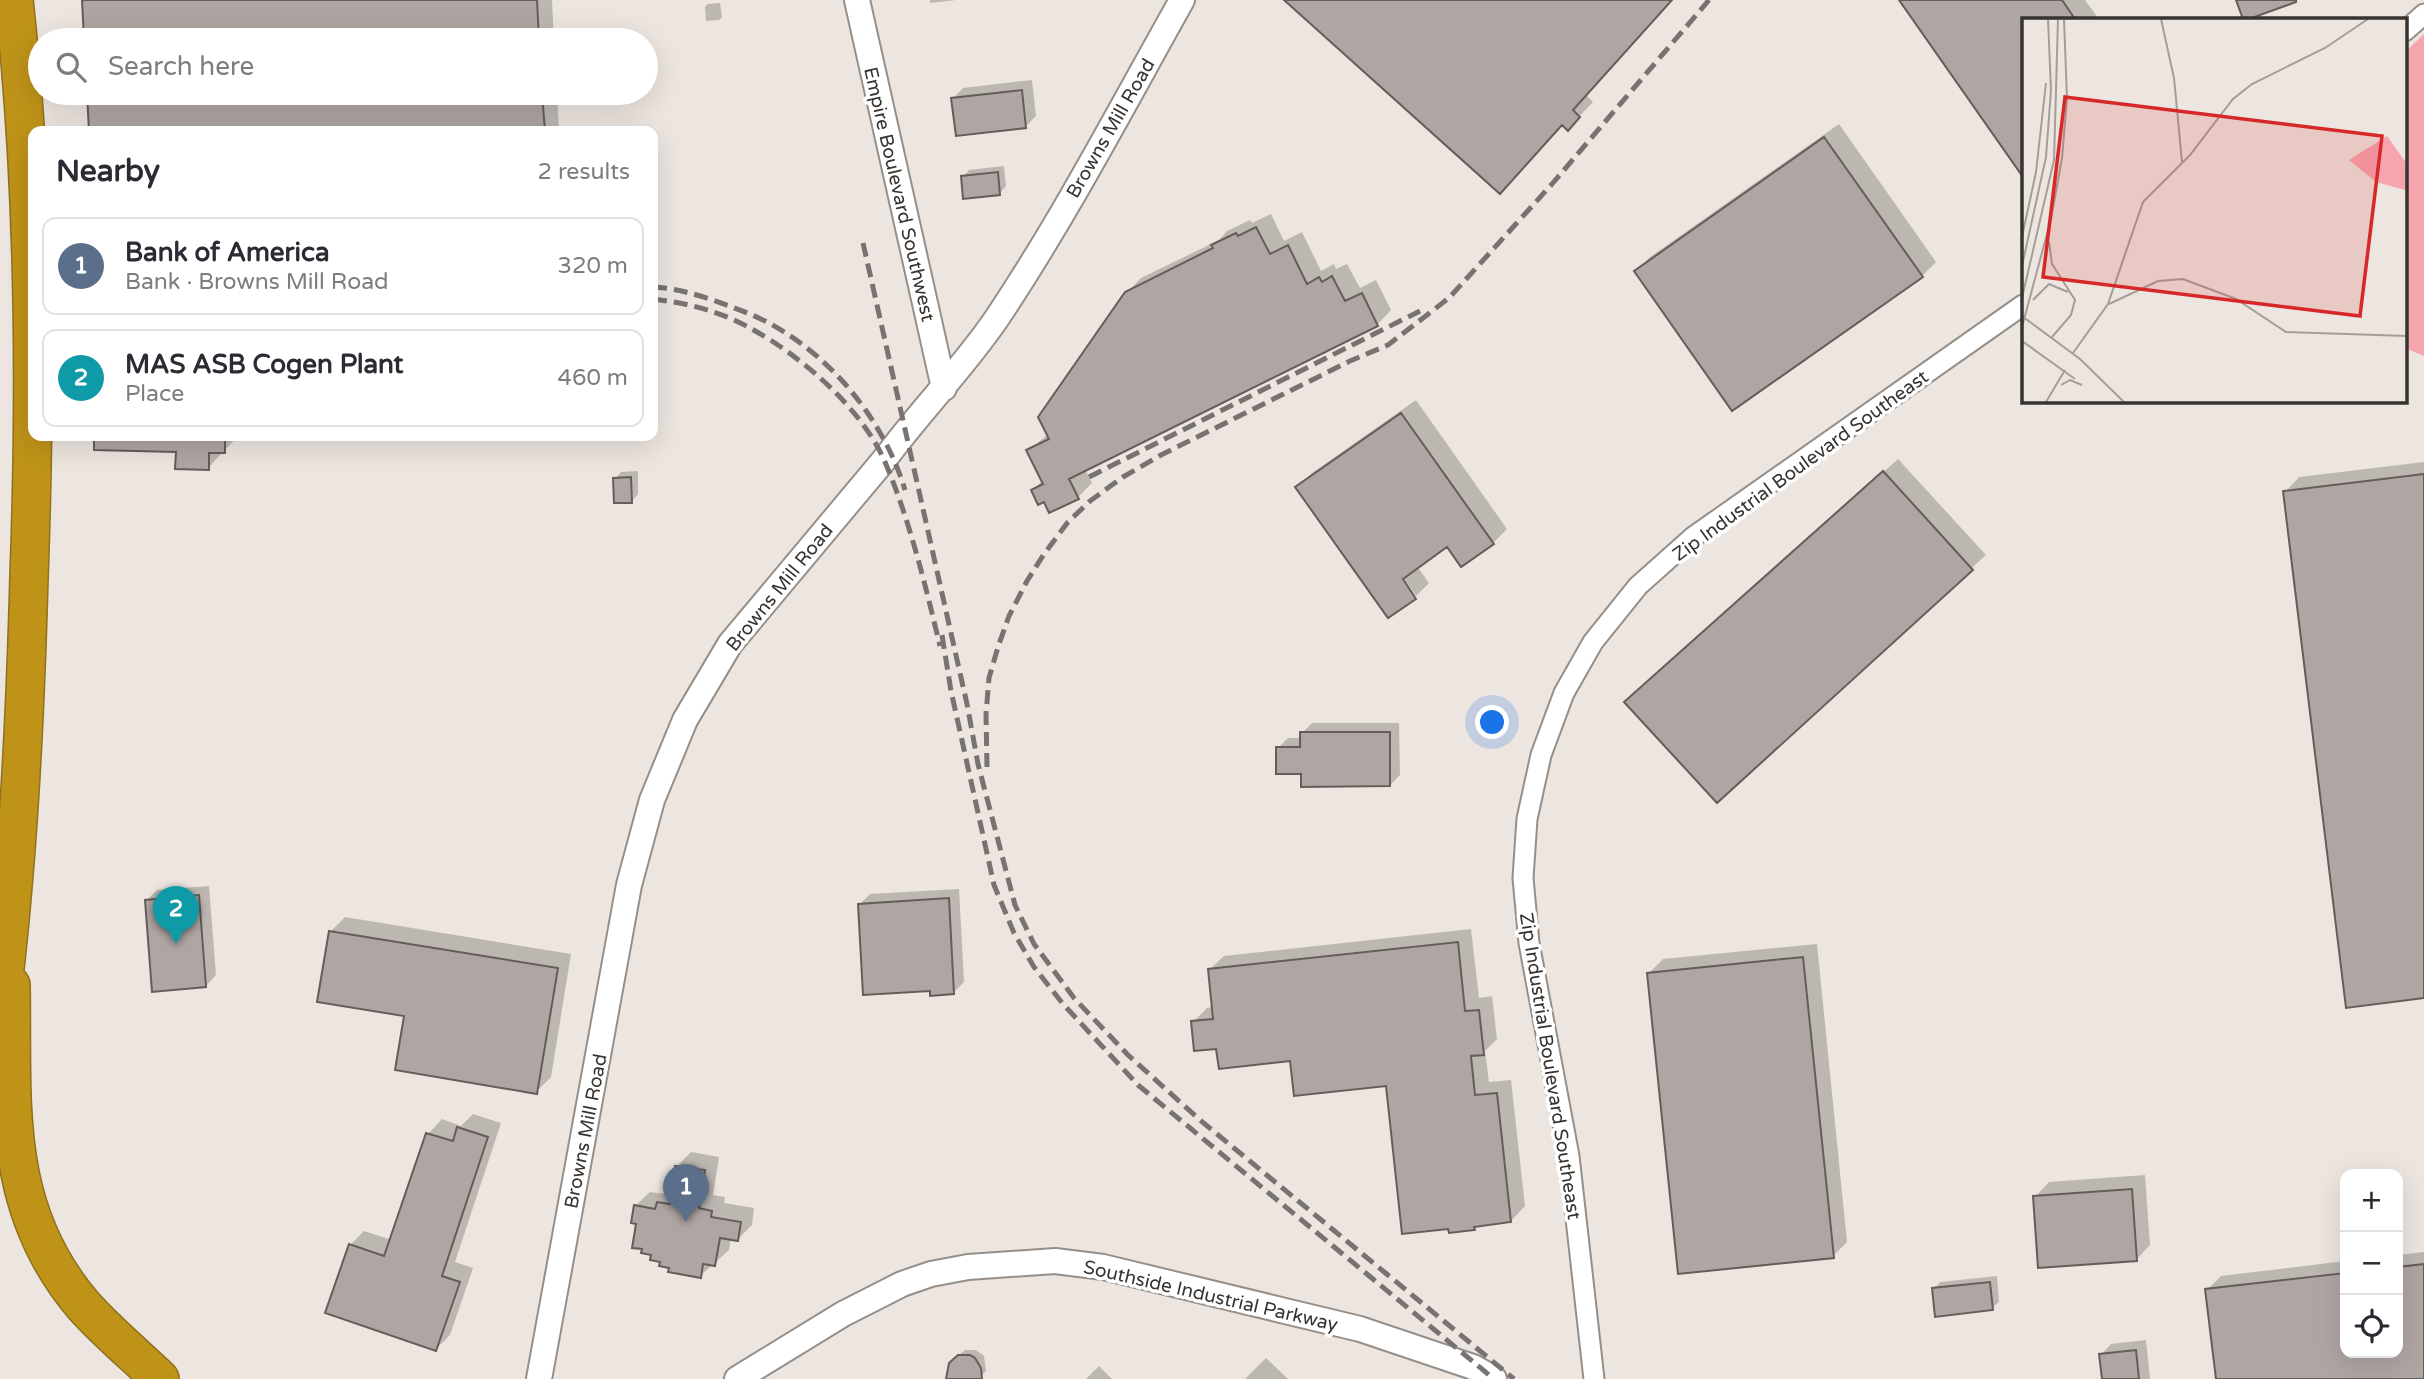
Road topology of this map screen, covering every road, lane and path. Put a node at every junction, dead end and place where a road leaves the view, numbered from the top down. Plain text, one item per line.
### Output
1 (14, 0) edge
2 (857, 0) edge
3 (1182, 0) edge
4 (2424, 14) edge
5 (2406, 31) edge
6 (28, 210) edge
7 (2022, 306) edge
8 (944, 388) junction
9 (33, 441) edge
10 (10, 928) junction
11 (0, 1011) edge
12 (160, 1379) edge
13 (539, 1379) edge
14 (737, 1379) edge
15 (1494, 1379) edge
16 (1594, 1379) edge

1 - 6 highway
2 - 8 street, Empire Boulevard Southwest
3 - 8 street, Browns Mill Road
4 - 5 street
7 - 16 street, Zip Industrial Boulevard Southeast
8 - 13 street, Browns Mill Road
9 - 10 highway
10 - 11 highway
10 - 12 highway
14 - 15 street, Southside Industrial Parkway

